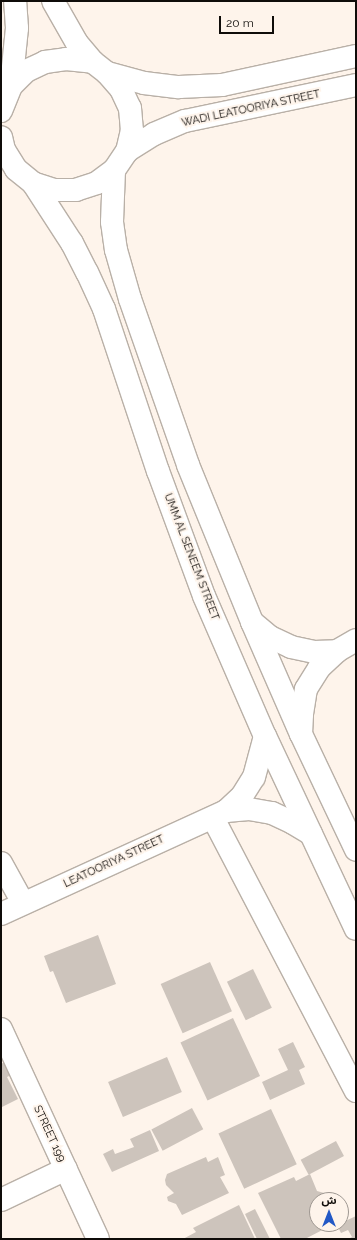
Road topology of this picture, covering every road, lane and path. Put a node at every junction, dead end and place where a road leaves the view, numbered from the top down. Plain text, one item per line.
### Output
1 (15, 1) edge
2 (53, 1) edge
3 (356, 56) edge
4 (100, 68) junction
5 (356, 85) edge
6 (11, 86) junction
7 (1, 111) edge
8 (1, 137) edge
9 (127, 151) junction
10 (114, 170) junction
11 (33, 183) junction
12 (252, 622) junction
13 (356, 640) edge
14 (337, 651) junction
15 (301, 734) junction
16 (265, 736) junction
17 (219, 814) junction
18 (311, 834) junction
19 (356, 850) edge
20 (1, 863) edge
21 (24, 903) junction
22 (1, 914) edge
23 (356, 929) edge
24 (1, 1029) edge
25 (356, 1091) edge
26 (66, 1169) junction
27 (1, 1200) edge
28 (98, 1239) edge

1 - 6 main road
2 - 4 main road
3 - 4 main road
4 - 6 main road
4 - 9 main road
5 - 9 main road, WADI LEATOORIYA STREET
6 - 7 main road
8 - 11 main road
9 - 10 main road
10 - 11 main road
10 - 12 main road
11 - 16 main road, UMM AL SENEEM STREET
12 - 14 main road
12 - 15 main road
13 - 14 main road
14 - 15 main road
15 - 19 main road
16 - 17 main road, LEATOORIYA STREET
16 - 18 main road, UMM AL SENEEM STREET
17 - 18 main road, LEATOORIYA STREET
17 - 21 main road, LEATOORIYA STREET
17 - 25 main road
18 - 23 main road, UMM AL SENEEM STREET
20 - 21 main road
21 - 22 main road, LEATOORIYA STREET
24 - 26 main road, STREET 199
26 - 27 main road
26 - 28 main road, STREET 199

